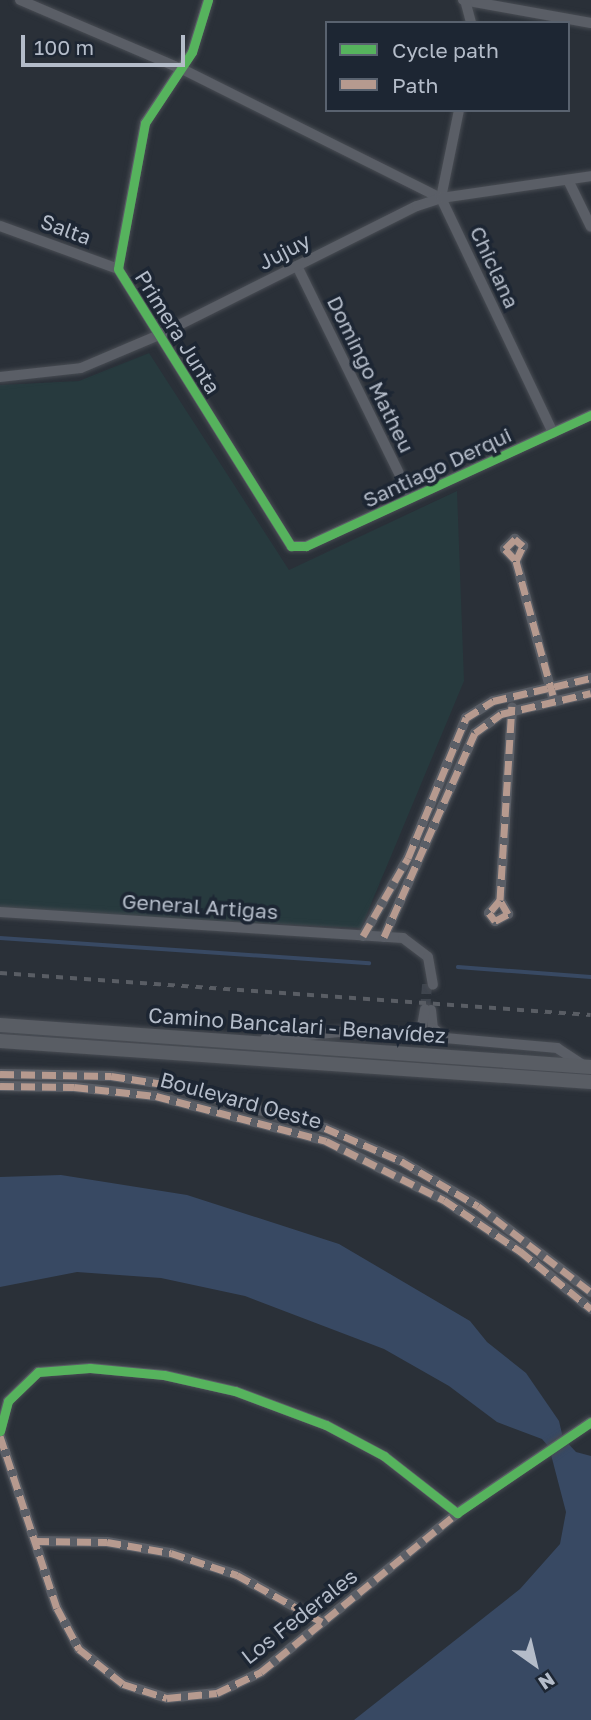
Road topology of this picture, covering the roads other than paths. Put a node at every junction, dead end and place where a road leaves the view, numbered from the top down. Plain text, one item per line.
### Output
1 (20, 0) edge
2 (208, 0) edge
3 (465, 0) edge
4 (470, 21) edge
5 (591, 23) edge
6 (182, 69) junction
7 (459, 112) edge
8 (591, 176) edge
9 (568, 180) junction
10 (441, 198) junction
11 (0, 226) edge
12 (591, 228) edge
13 (298, 266) junction
14 (118, 269) junction
15 (159, 335) junction
16 (0, 377) edge
17 (591, 415) edge
18 (553, 433) junction
19 (411, 498) junction
20 (296, 549) joint
21 (516, 561) dead end
22 (591, 678) edge
23 (552, 688) junction
24 (591, 693) edge
25 (512, 696) junction
26 (554, 702) junction
27 (512, 711) junction
28 (408, 858) junction
29 (420, 863) junction
30 (500, 900) dead end
31 (0, 912) edge
32 (363, 936) junction
33 (384, 937) junction
34 (430, 985) tunnel mouth
35 (0, 1025) edge
36 (411, 1035) junction
37 (445, 1038) junction
38 (0, 1041) edge
39 (238, 1042) junction
40 (589, 1067) edge
41 (3, 1074) edge
42 (591, 1082) edge
43 (3, 1086) edge
44 (190, 1089) junction
45 (188, 1103) junction
46 (521, 1235) junction
47 (513, 1246) junction
48 (591, 1292) edge
49 (591, 1309) edge
50 (591, 1422) edge
51 (0, 1434) edge
52 (457, 1513) junction
53 (35, 1541) junction
54 (322, 1622) junction

1 - 6 street
2 - 6 street, Primera Junta
3 - 4 street
3 - 5 street
6 - 10 street
6 - 14 street, Primera Junta
7 - 10 street
8 - 9 street, Jujuy
9 - 10 street, Jujuy
9 - 12 street
10 - 13 street, Jujuy
10 - 18 street, Chiclana
11 - 14 street, Salta
13 - 15 street, Jujuy
13 - 19 street, Domingo Matheu
14 - 15 street, Primera Junta
15 - 16 street, Jujuy
15 - 20 street, Primera Junta
17 - 18 street, Santiago Derqui
18 - 19 street, Santiago Derqui
19 - 20 street, Santiago Derqui
21 - 23 street
22 - 23 street
23 - 25 street
23 - 26 street
24 - 26 street
25 - 27 street
25 - 28 street
26 - 27 street
27 - 29 street
27 - 30 street
28 - 29 street
28 - 32 street
29 - 33 street
31 - 32 street, General Artigas
32 - 33 street, General Artigas
33 - 34 street, General Artigas
35 - 39 main road, Camino Bancalari - Benavídez
36 - 37 street
36 - 37 street
36 - 39 street
37 - 40 street
38 - 42 main road, Camino Bancalari - Benavídez
39 - 40 main road, Camino Bancalari - Benavídez
41 - 43 street
41 - 44 street, Boulevard Oeste
43 - 45 street, Boulevard Oeste
44 - 45 street
44 - 46 street, Boulevard Oeste
45 - 47 street, Boulevard Oeste
46 - 47 street
46 - 48 street, Boulevard Oeste
47 - 49 street, Boulevard Oeste
50 - 52 street, Los Federales
51 - 52 street
51 - 53 street, Los Federales
52 - 54 street, Los Federales
53 - 54 street
53 - 54 street, Los Federales

